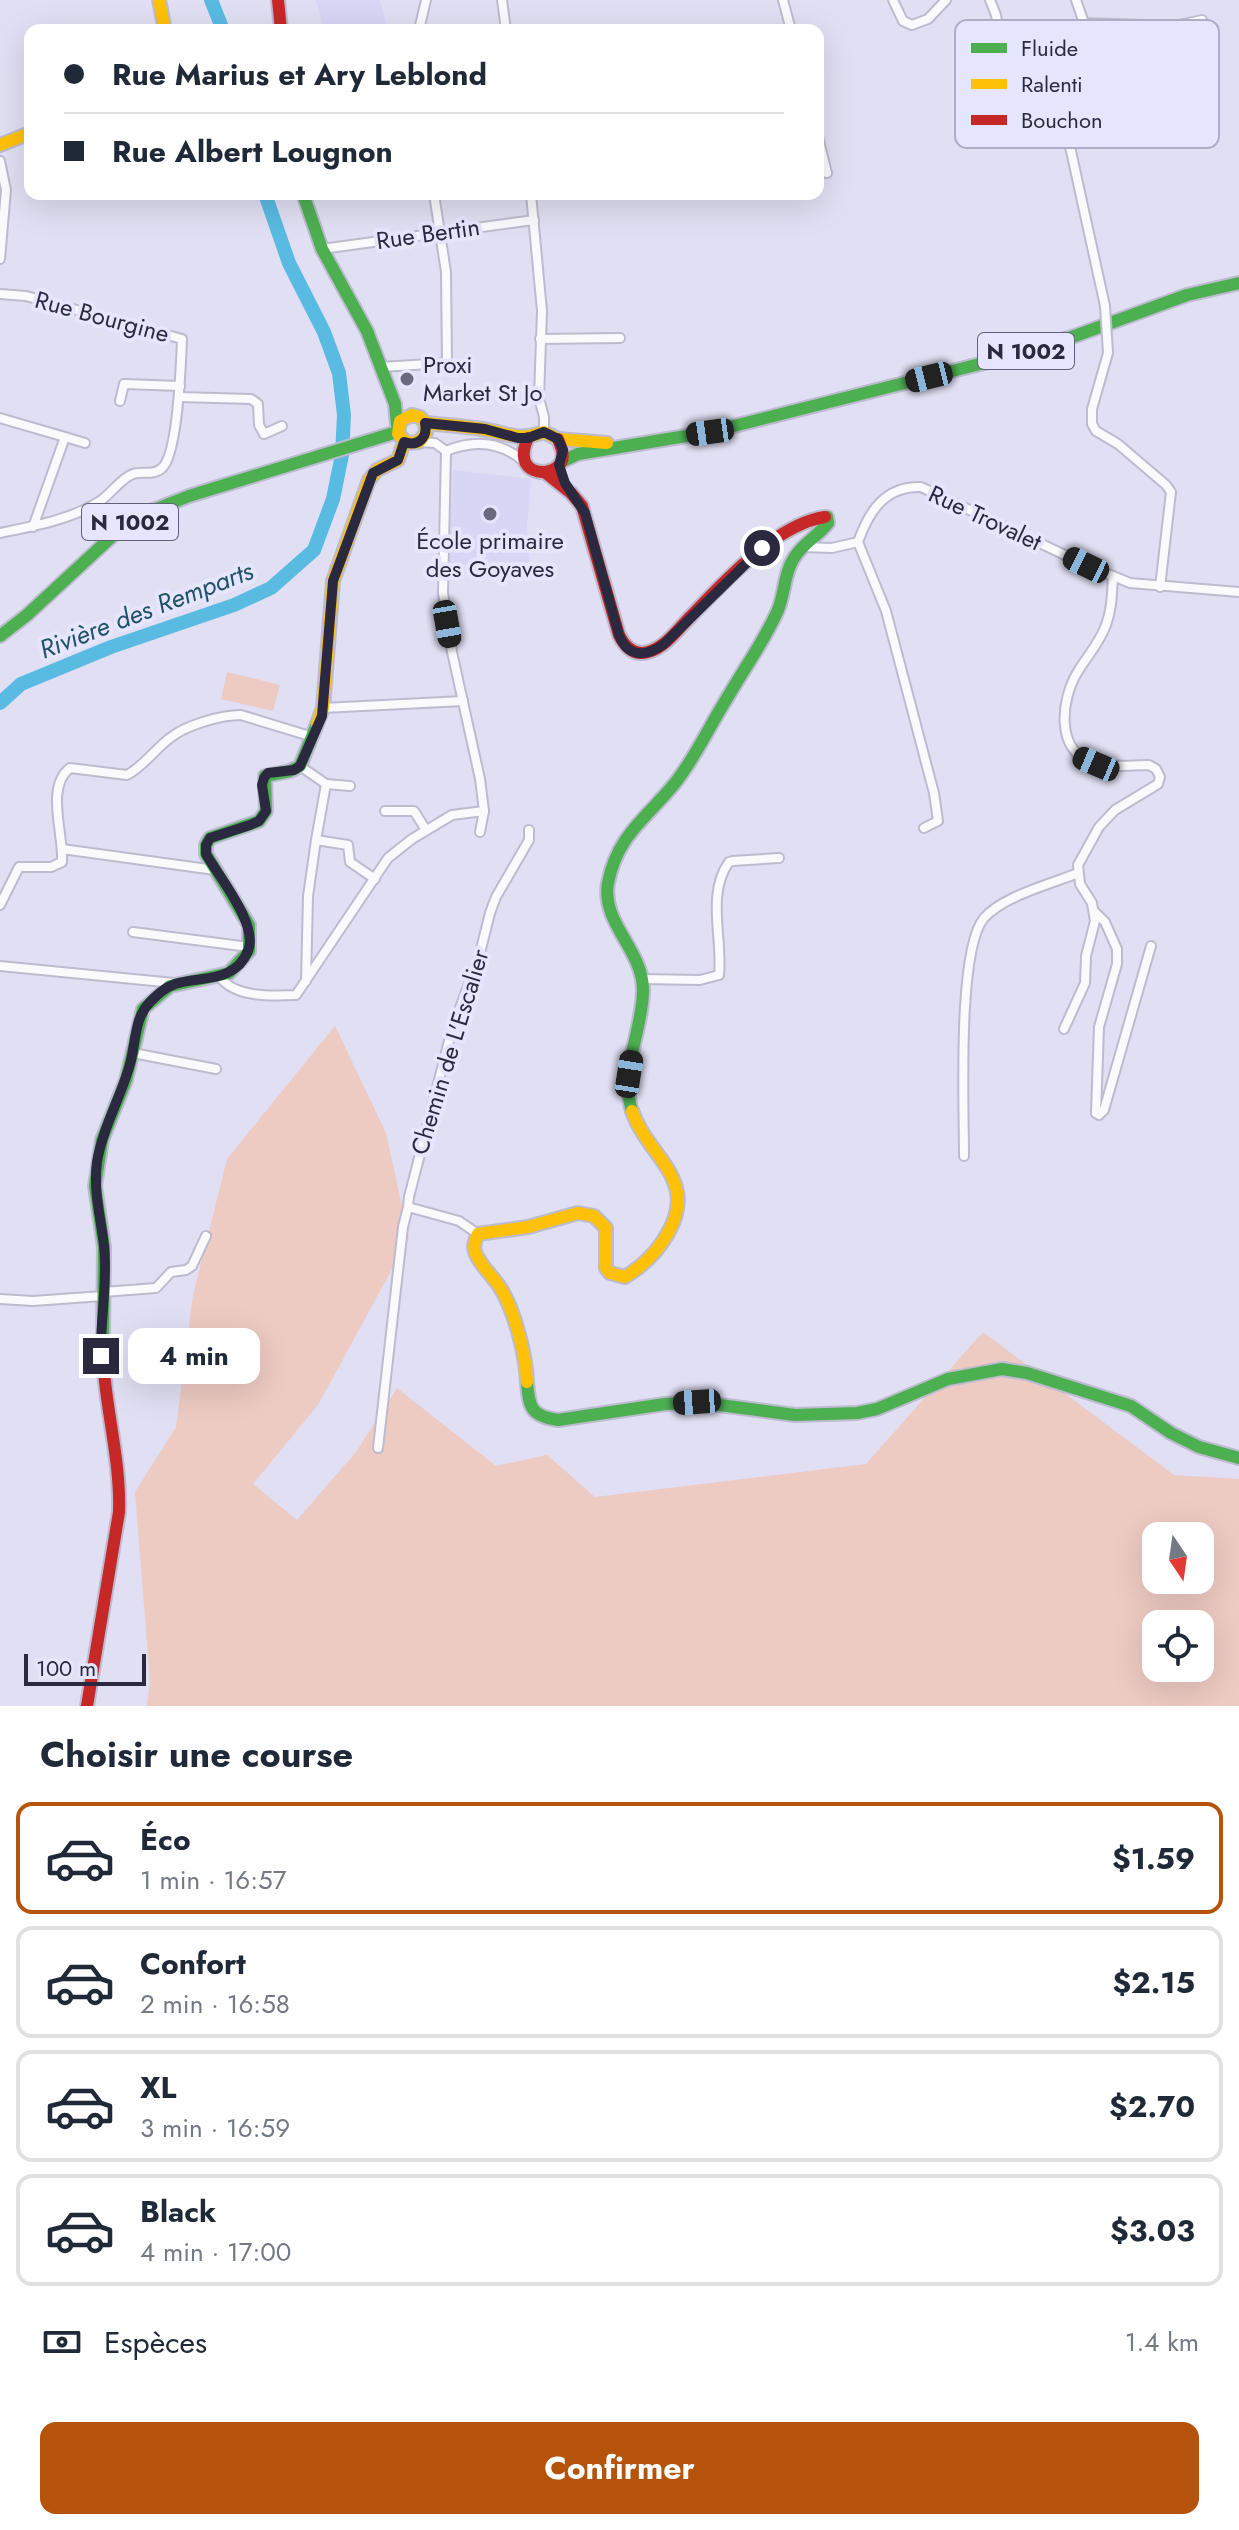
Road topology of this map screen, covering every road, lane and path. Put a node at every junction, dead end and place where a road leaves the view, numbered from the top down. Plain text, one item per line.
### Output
1 (159, 0) edge
2 (278, 0) edge
3 (426, 0) edge
4 (502, 0) edge
5 (783, 0) edge
6 (893, 0) edge
7 (946, 0) edge
8 (990, 0) edge
9 (1076, 0) edge
10 (997, 20) edge
11 (1083, 20) edge
12 (164, 24) edge
13 (280, 24) edge
14 (420, 24) edge
15 (505, 24) edge
16 (789, 24) edge
17 (24, 135) edge
18 (0, 145) edge
19 (1070, 148) edge
20 (0, 161) edge
21 (824, 161) edge
22 (827, 173) dead end
23 (305, 200) edge
24 (435, 200) edge
25 (532, 200) edge
26 (534, 220) junction
27 (441, 231) junction
28 (322, 249) junction
29 (0, 259) edge
30 (1239, 283) edge
31 (0, 294) edge
32 (620, 338) dead end
33 (540, 339) junction
34 (380, 367) junction
35 (180, 386) junction
36 (179, 397) junction
37 (120, 401) dead end
38 (395, 405) junction
39 (0, 418) edge
40 (282, 426) dead end
41 (544, 432) junction
42 (412, 434) junction
43 (506, 435) junction
44 (65, 437) junction
45 (528, 438) junction
46 (558, 439) junction
47 (646, 441) junction
48 (85, 443) dead end
49 (446, 451) junction
50 (524, 460) junction
51 (560, 464) junction
52 (546, 473) junction
53 (571, 493) junction
54 (33, 527) junction
55 (0, 533) edge
56 (858, 542) junction
57 (801, 547) junction
58 (1113, 576) junction
59 (1160, 587) junction
60 (1239, 592) edge
61 (0, 636) edge
62 (463, 701) junction
63 (323, 708) junction
64 (313, 737) junction
65 (300, 766) junction
66 (326, 784) junction
67 (350, 786) dead end
68 (385, 811) dead end
69 (484, 811) junction
70 (924, 828) dead end
71 (426, 830) junction
72 (529, 830) dead end
73 (480, 832) dead end
74 (316, 840) junction
75 (62, 849) junction
76 (779, 858) dead end
77 (215, 870) junction
78 (1078, 873) junction
79 (375, 879) junction
80 (0, 905) edge
81 (1095, 912) junction
82 (133, 932) dead end
83 (1151, 946) dead end
84 (249, 947) junction
85 (0, 966) edge
86 (220, 977) junction
87 (642, 979) junction
88 (306, 982) junction
89 (177, 983) junction
90 (1064, 1029) dead end
91 (133, 1053) junction
92 (216, 1069) dead end
93 (964, 1156) dead end
94 (408, 1207) junction
95 (478, 1234) junction
96 (206, 1236) dead end
97 (103, 1294) junction
98 (0, 1299) edge
99 (378, 1448) dead end
100 (1239, 1458) edge
101 (87, 1706) edge

1 - 12 main road
2 - 13 main road
3 - 14 street
4 - 15 street
5 - 16 street
6 - 7 street
8 - 10 street
9 - 11 street
17 - 18 main road
19 - 59 street, bridge
20 - 29 street
21 - 22 street
23 - 28 main road
24 - 27 street
25 - 26 street
26 - 27 street, Rue Bertin
26 - 33 street
27 - 28 street, Rue Bertin
27 - 34 street
28 - 34 main road
30 - 47 main road, N 1002
31 - 35 street, Rue Bourgine
32 - 33 street
33 - 41 street
34 - 38 main road
35 - 36 street, Rue Bourgine
35 - 37 street
36 - 40 street
36 - 54 street, Rue Bourgine
38 - 42 main road
38 - 42 main road, N 1002
39 - 44 street
41 - 45 main road
41 - 46 main road
42 - 43 main road, N 1002
42 - 49 street
42 - 61 main road, N 1002
42 - 63 main road
43 - 45 main road, N 1002
43 - 50 main road
44 - 48 street
44 - 54 street
45 - 50 main road
46 - 47 main road, N 1002
46 - 51 main road
47 - 51 main road, N 1002
49 - 50 street
49 - 62 street
50 - 52 main road
51 - 52 main road
51 - 53 main road
52 - 53 main road
53 - 57 main road
54 - 55 street, Rue Bourgine
56 - 57 street
56 - 58 street, Rue Trovalet
56 - 70 street
57 - 87 main road
58 - 59 street, Rue Trovalet
58 - 78 street
59 - 60 street, Rue Trovalet
62 - 63 street
62 - 69 street
63 - 64 main road
64 - 65 main road
64 - 75 street
65 - 66 street
65 - 77 main road
66 - 67 street
66 - 74 street
68 - 71 street
69 - 71 street
69 - 73 street
71 - 79 street
72 - 94 street, Chemin de L'Escalier
74 - 79 street
74 - 88 street
75 - 77 street
75 - 80 street
76 - 87 street
77 - 84 main road
78 - 81 street
78 - 93 street
79 - 88 street
81 - 83 street
81 - 90 street
82 - 84 street
84 - 86 main road
85 - 89 street
86 - 88 street
86 - 89 main road
87 - 95 main road
89 - 91 main road
91 - 92 street
91 - 97 main road
94 - 95 street
94 - 99 street, Chemin de L'Escalier
95 - 100 main road
96 - 97 street
97 - 98 street
97 - 101 main road

